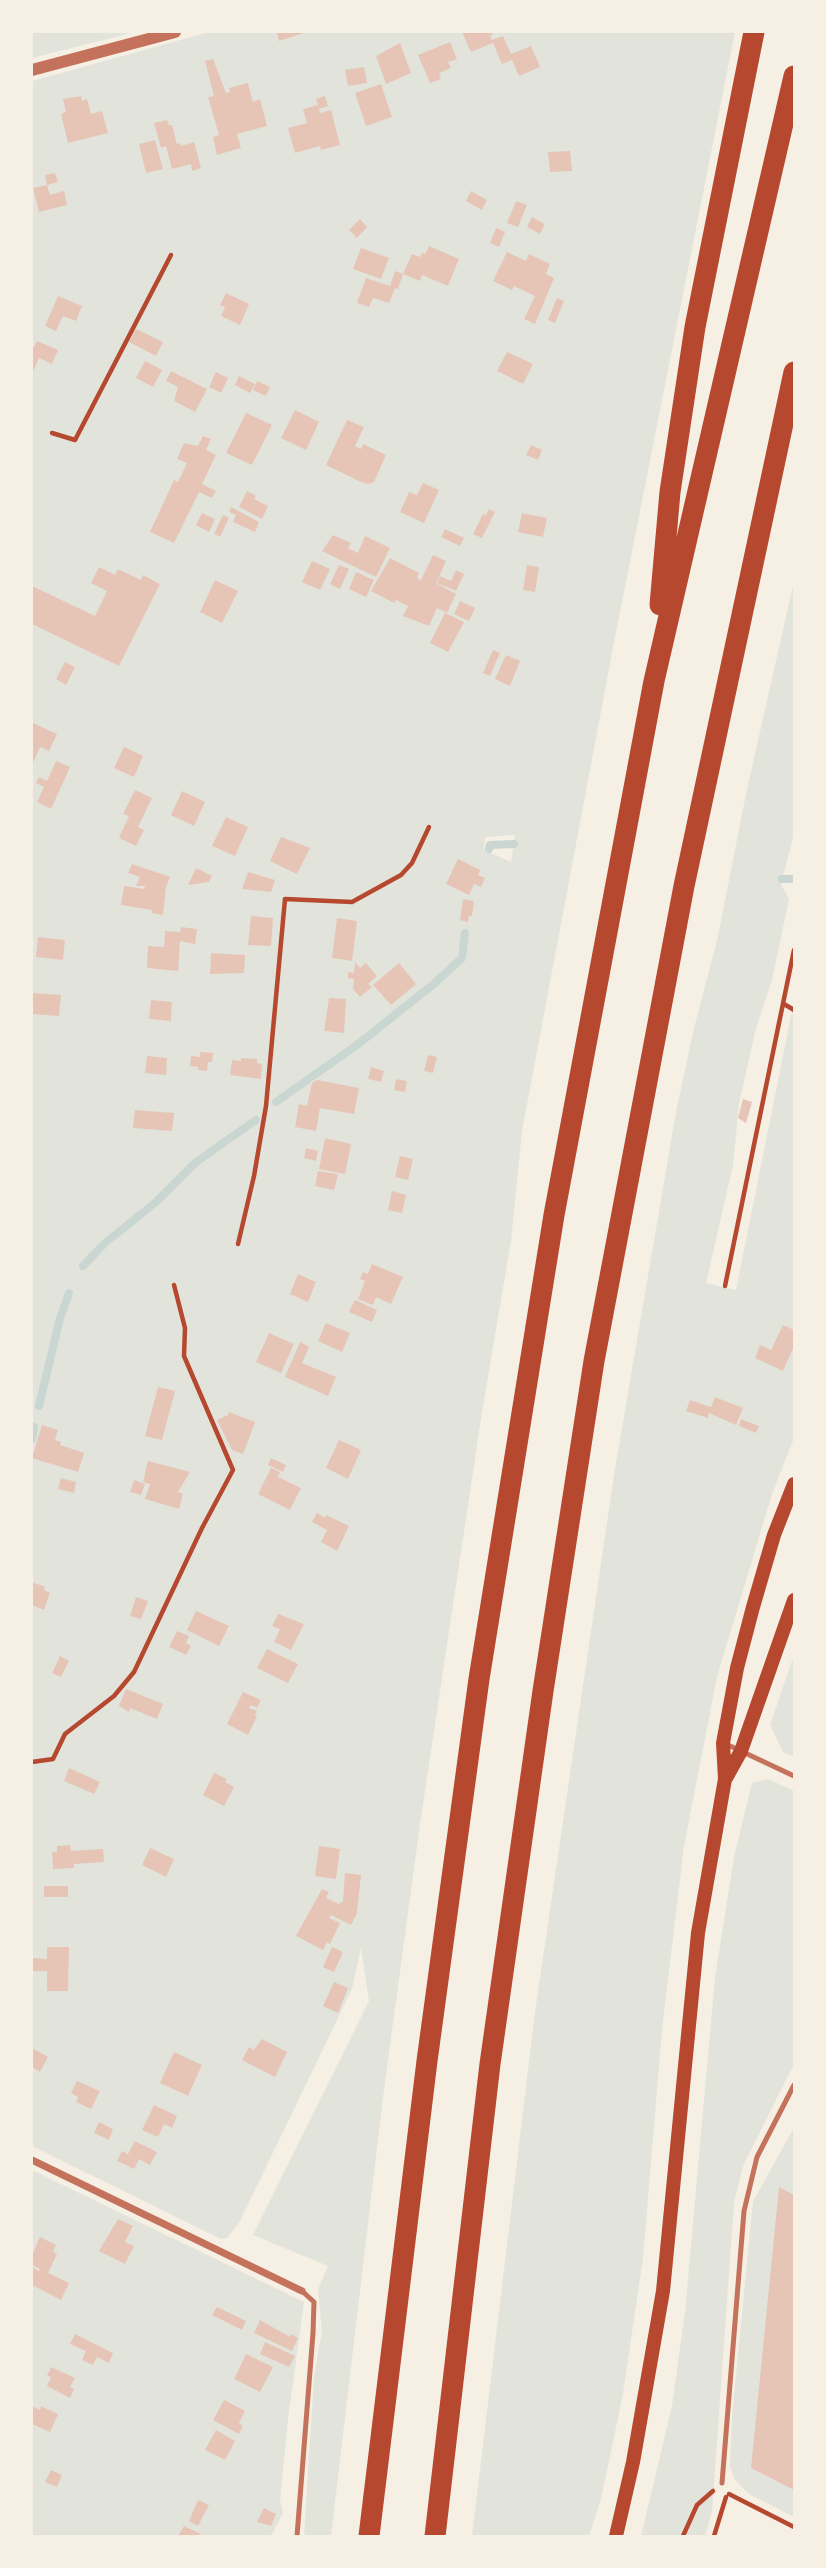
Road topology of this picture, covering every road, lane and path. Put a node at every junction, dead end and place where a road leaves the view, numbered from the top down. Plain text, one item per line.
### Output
1 (175, 32) edge
2 (754, 32) edge
3 (32, 70) edge
4 (794, 76) edge
5 (171, 255) dead end
6 (794, 372) edge
7 (794, 404) edge
8 (52, 433) dead end
9 (773, 468) junction
10 (654, 681) junction
11 (429, 827) dead end
12 (794, 950) edge
13 (784, 1004) junction
14 (794, 1010) edge
15 (238, 1244) dead end
16 (174, 1285) dead end
17 (725, 1286) dead end
18 (794, 1484) edge
19 (794, 1600) edge
20 (723, 1743) junction
21 (741, 1751) junction
22 (32, 1762) edge
23 (794, 1776) edge
24 (726, 1779) junction
25 (794, 2085) edge
26 (32, 2160) edge
27 (302, 2291) joint
28 (722, 2483) joint
29 (794, 2527) edge
30 (297, 2536) edge
31 (369, 2536) edge
32 (435, 2536) edge
33 (616, 2536) edge
34 (683, 2536) edge
35 (714, 2536) edge

1 - 3 street
2 - 10 highway
4 - 10 highway
5 - 8 path
6 - 9 highway
7 - 9 highway
9 - 32 highway
10 - 31 highway
11 - 15 path
12 - 13 path
13 - 14 path
13 - 17 path
16 - 22 path
18 - 20 main road
19 - 21 main road
20 - 21 lane
20 - 24 main road
21 - 23 lane
21 - 24 main road
24 - 33 main road
25 - 28 lane
26 - 27 street
27 - 30 lane
28 - 34 path
29 - 35 path

